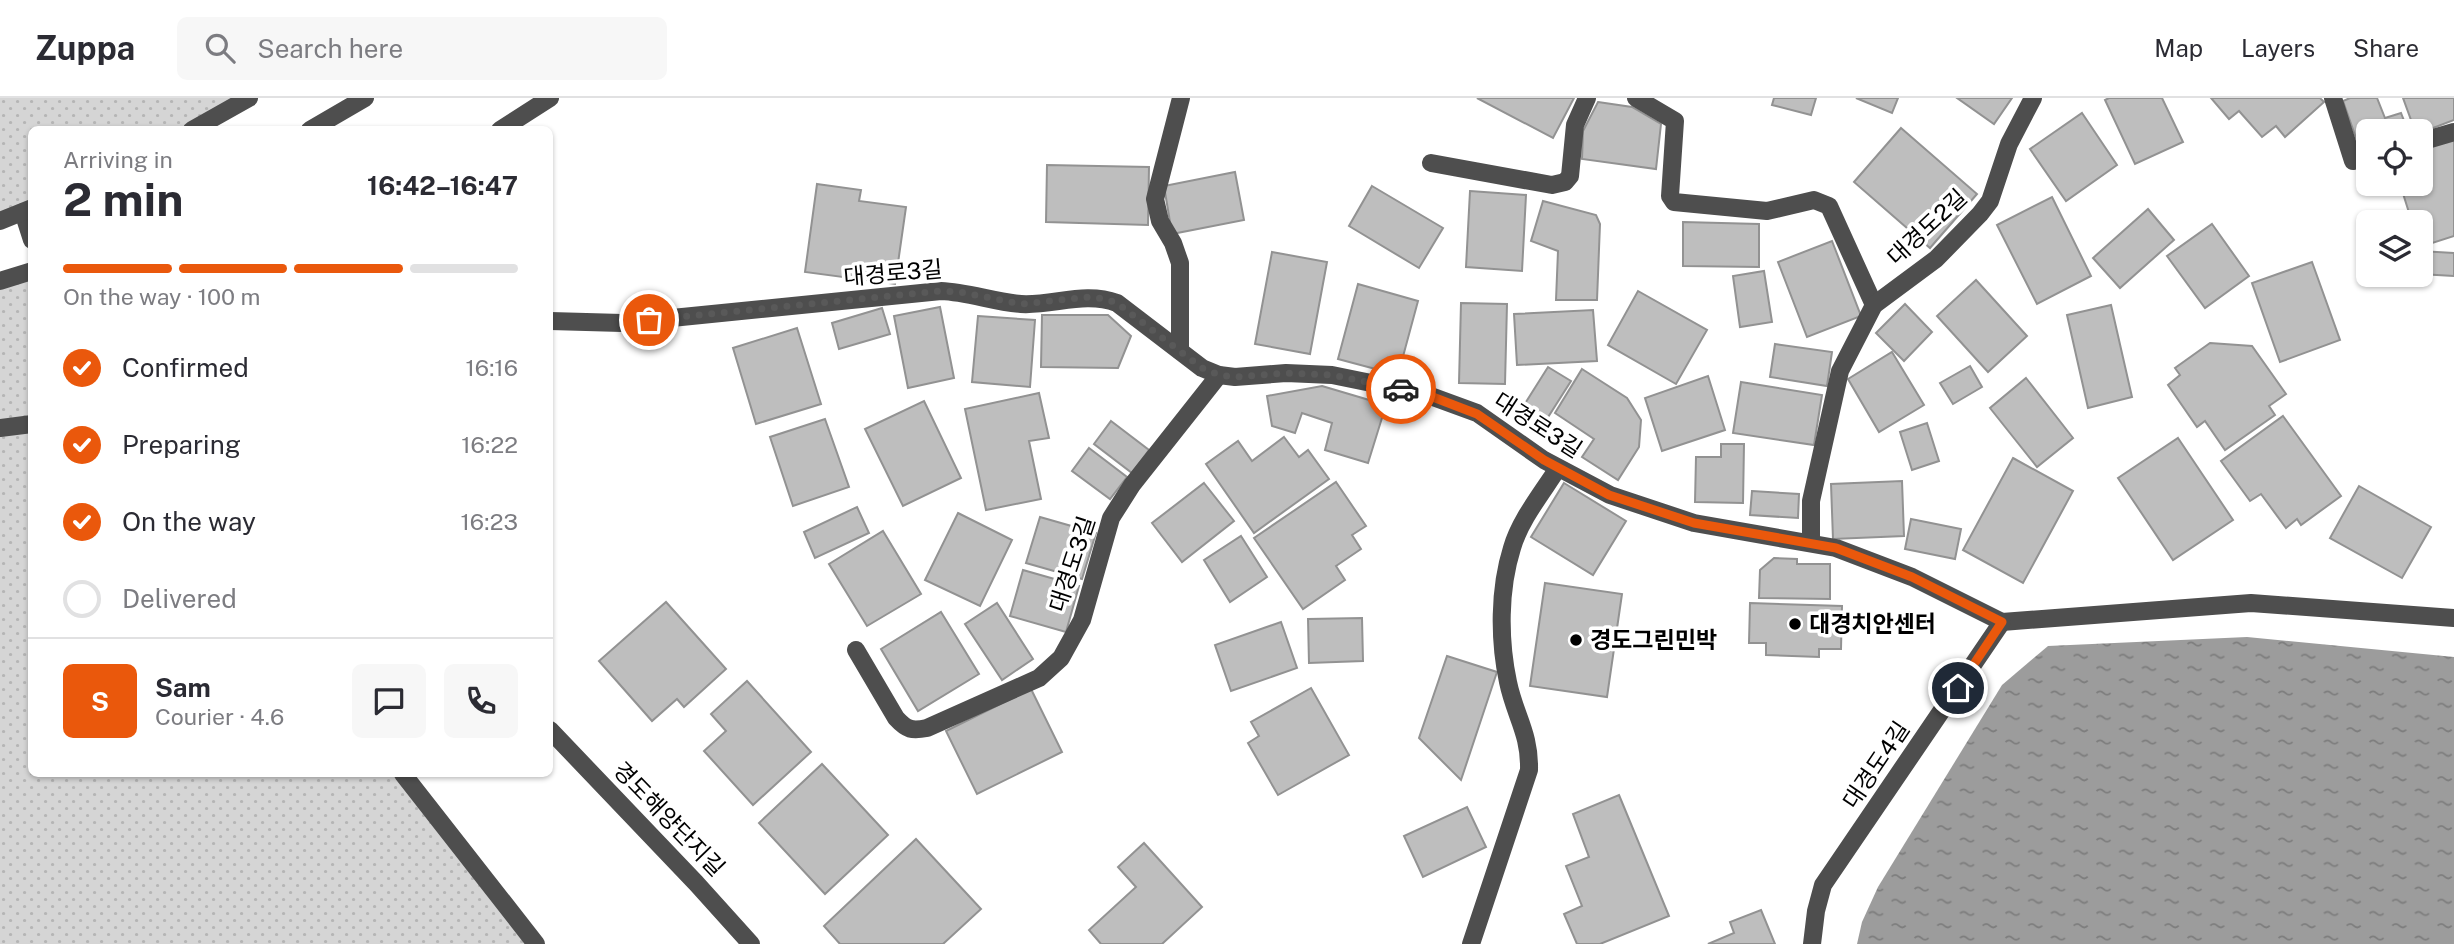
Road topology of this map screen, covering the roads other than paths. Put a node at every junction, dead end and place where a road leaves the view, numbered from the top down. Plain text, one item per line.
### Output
1 (250, 98) edge
2 (365, 98) edge
3 (550, 98) edge
4 (1181, 98) edge
5 (1587, 98) edge
6 (1636, 98) edge
7 (2033, 98) edge
8 (2333, 98) edge
9 (199, 126) edge
10 (317, 126) edge
11 (506, 126) edge
12 (2454, 132) edge
13 (2433, 138) edge
14 (2356, 160) edge
15 (1431, 163) dead end
16 (27, 210) edge
17 (0, 221) edge
18 (28, 272) edge
19 (0, 281) edge
20 (1874, 305) junction
21 (553, 321) edge
22 (1180, 351) junction
23 (1219, 375) junction
24 (28, 424) edge
25 (0, 428) edge
26 (1558, 468) junction
27 (1811, 542) junction
28 (2454, 618) edge
29 (2002, 622) junction
30 (856, 649) dead end
31 (553, 733) edge
32 (405, 777) edge
33 (536, 944) edge
34 (751, 944) edge
35 (1471, 944) edge
36 (1812, 944) edge

1 - 9 street
2 - 10 street
3 - 11 street
4 - 22 street
5 - 15 street
6 - 20 street, 대경도2길
7 - 20 street, 대경도2길
8 - 14 street
12 - 13 street
16 - 17 street
18 - 19 street
20 - 27 street, 대경도2길
21 - 22 street, 대경로3길
22 - 23 street, 대경로3길
23 - 26 street, 대경로3길
23 - 30 street, 대경도3길
24 - 25 street
26 - 27 street, 대경로3길
26 - 35 street
27 - 29 street, 대경로3길
28 - 29 street
29 - 36 street, 대경도4길
31 - 34 street, 경도해양단지길
32 - 33 street

